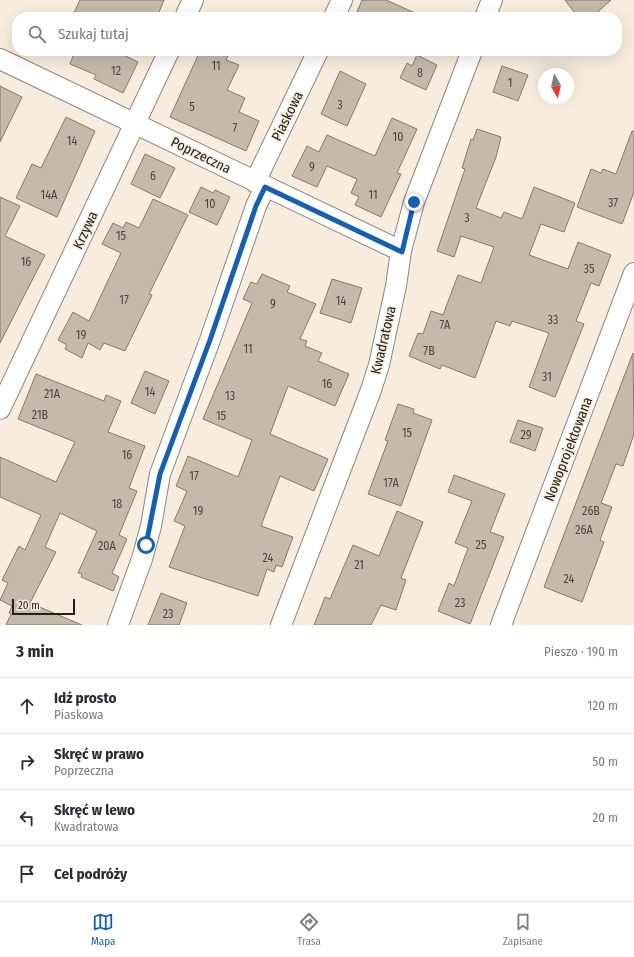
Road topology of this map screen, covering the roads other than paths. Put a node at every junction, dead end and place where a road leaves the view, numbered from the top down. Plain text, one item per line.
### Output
1 (193, 0) edge
2 (342, 0) edge
3 (492, 0) edge
4 (187, 12) edge
5 (336, 12) edge
6 (487, 12) edge
7 (167, 56) edge
8 (316, 56) edge
9 (470, 56) edge
10 (0, 59) edge
11 (135, 124) junction
12 (260, 184) junction
13 (402, 252) junction
14 (634, 273) edge
15 (0, 409) edge
16 (118, 625) edge
17 (281, 625) edge
18 (502, 625) edge

1 - 4 street
2 - 5 street
3 - 6 street
7 - 11 street, Krzywa
8 - 12 street, Piaskowa
9 - 13 street, Kwadratowa
10 - 11 street, Poprzeczna
11 - 12 street, Poprzeczna
11 - 15 street, Krzywa
12 - 13 street, Poprzeczna
12 - 16 street, Piaskowa
13 - 17 street, Kwadratowa
14 - 18 street, Nowoprojektowana

